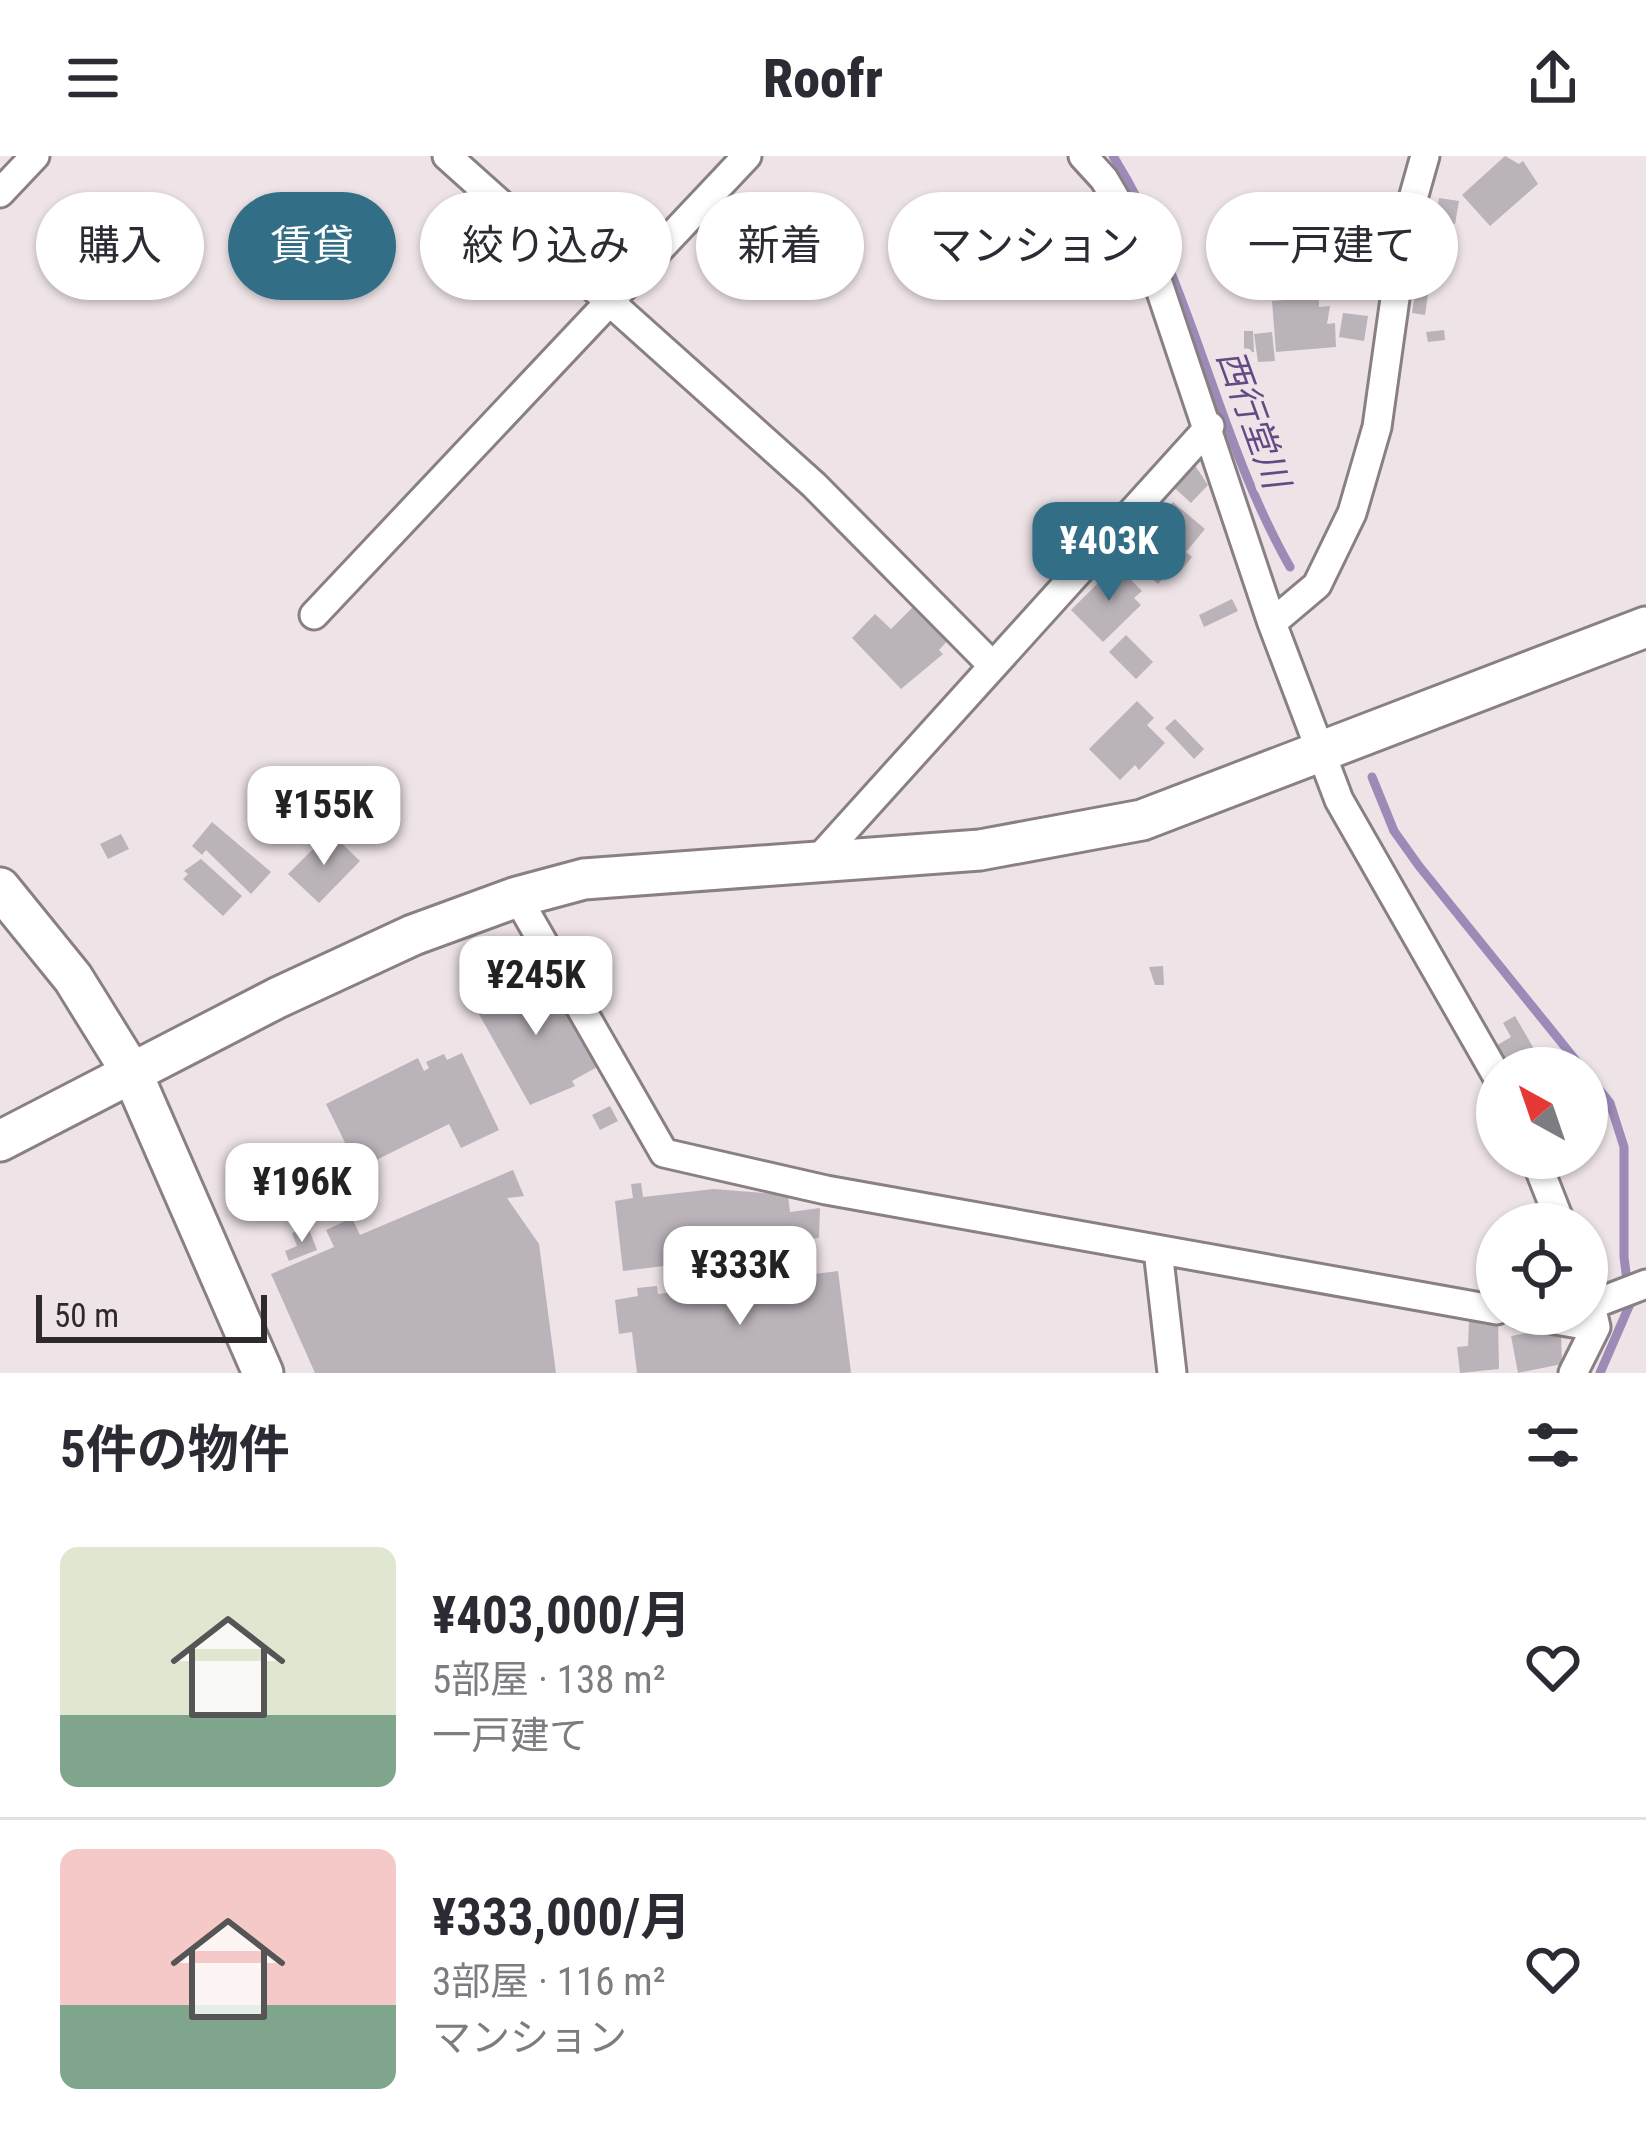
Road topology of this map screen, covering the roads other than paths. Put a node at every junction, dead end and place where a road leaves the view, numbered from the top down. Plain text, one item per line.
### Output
1 (35, 156) edge
2 (446, 156) edge
3 (747, 156) edge
4 (1083, 156) edge
5 (1425, 156) edge
6 (0, 193) edge
7 (606, 303) junction
8 (1210, 426) junction
9 (1282, 614) junction
10 (314, 615) dead end
11 (1646, 626) edge
12 (991, 664) junction
13 (1317, 749) junction
14 (813, 865) junction
15 (0, 888) edge
16 (517, 897) junction
17 (1480, 1047) edge
18 (132, 1073) junction
19 (0, 1141) edge
20 (1158, 1250) junction
21 (1646, 1284) edge
22 (1608, 1299) edge
23 (1476, 1306) edge
24 (1584, 1335) edge
25 (262, 1373) edge
26 (1172, 1373) edge
27 (1573, 1373) edge

1 - 6 street
2 - 7 street
3 - 7 street
4 - 8 street
5 - 9 street
7 - 10 street
7 - 12 street
8 - 9 street
8 - 12 street
9 - 13 street
11 - 13 street
12 - 14 street
13 - 14 street
13 - 17 street
14 - 16 street
15 - 18 street
16 - 18 street
16 - 20 street
18 - 19 street
18 - 25 street
20 - 23 street
20 - 26 street
21 - 22 street
24 - 27 street

